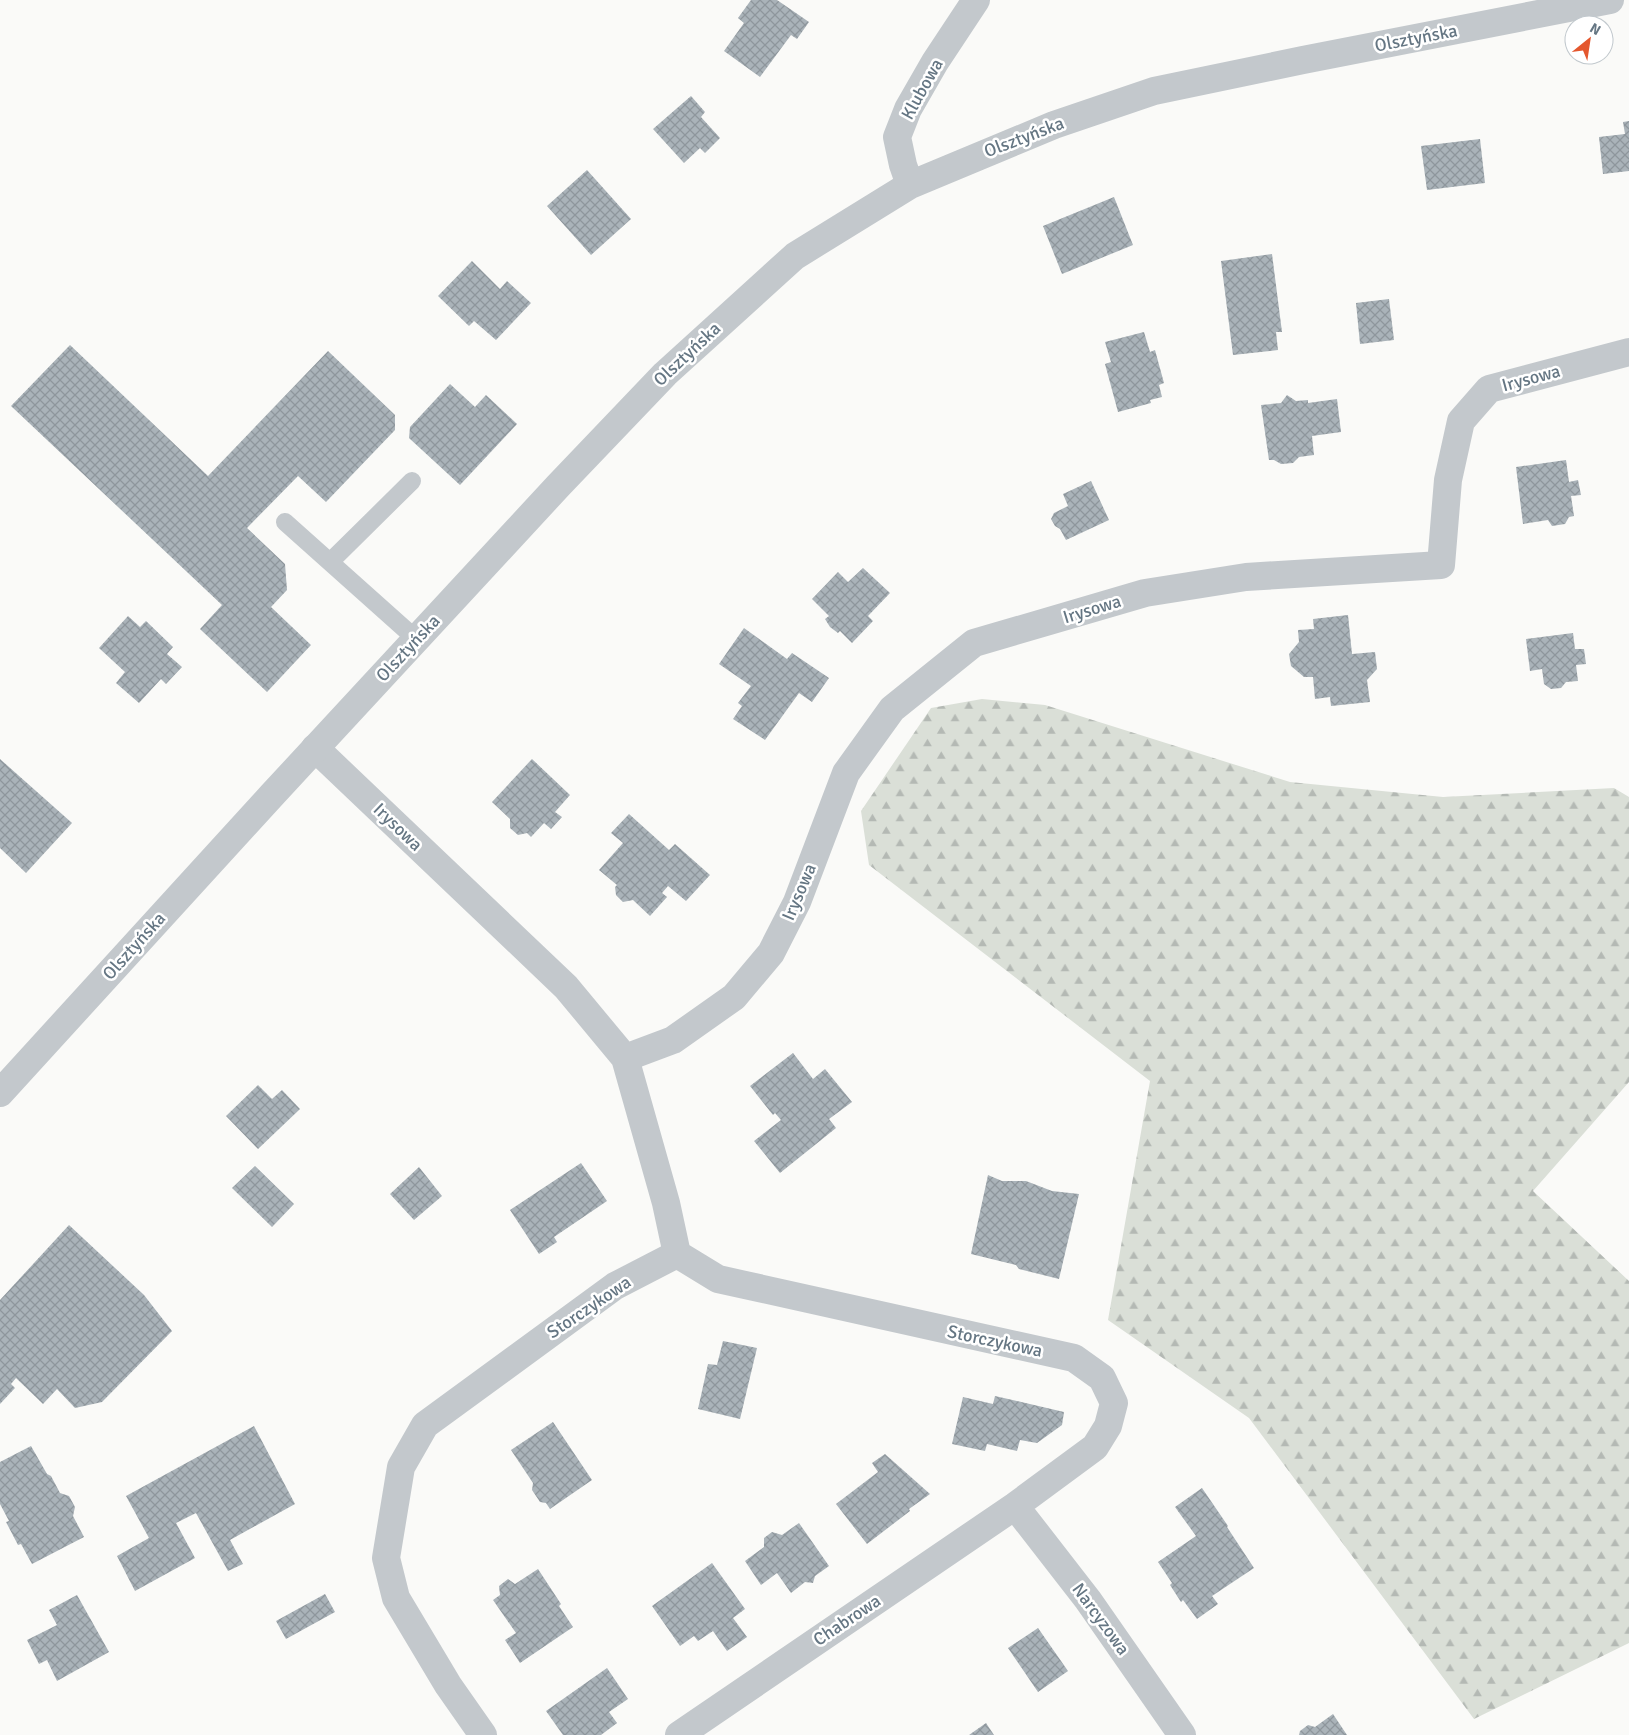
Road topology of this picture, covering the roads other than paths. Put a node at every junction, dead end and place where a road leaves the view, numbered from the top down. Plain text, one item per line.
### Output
1 (976, 0) edge
2 (1610, 0) edge
3 (910, 185) junction
4 (1629, 352) edge
5 (412, 481) dead end
6 (285, 522) dead end
7 (330, 562) junction
8 (416, 639) junction
9 (315, 748) junction
10 (625, 1058) junction
11 (0, 1092) edge
12 (678, 1254) junction
13 (1015, 1506) junction
14 (483, 1735) edge
15 (679, 1735) edge
16 (1182, 1735) edge

1 - 3 street, Klubowa
2 - 3 street, Olsztyńska
3 - 8 street, Olsztyńska
4 - 10 street, Irysowa
5 - 7 lane
6 - 7 lane
7 - 8 lane
8 - 9 street, Olsztyńska
9 - 10 street, Irysowa
9 - 11 street, Olsztyńska
10 - 12 street, Irysowa
12 - 13 street, Storczykowa
12 - 14 street, Storczykowa
13 - 15 street, Chabrowa
13 - 16 street, Narcyzowa

